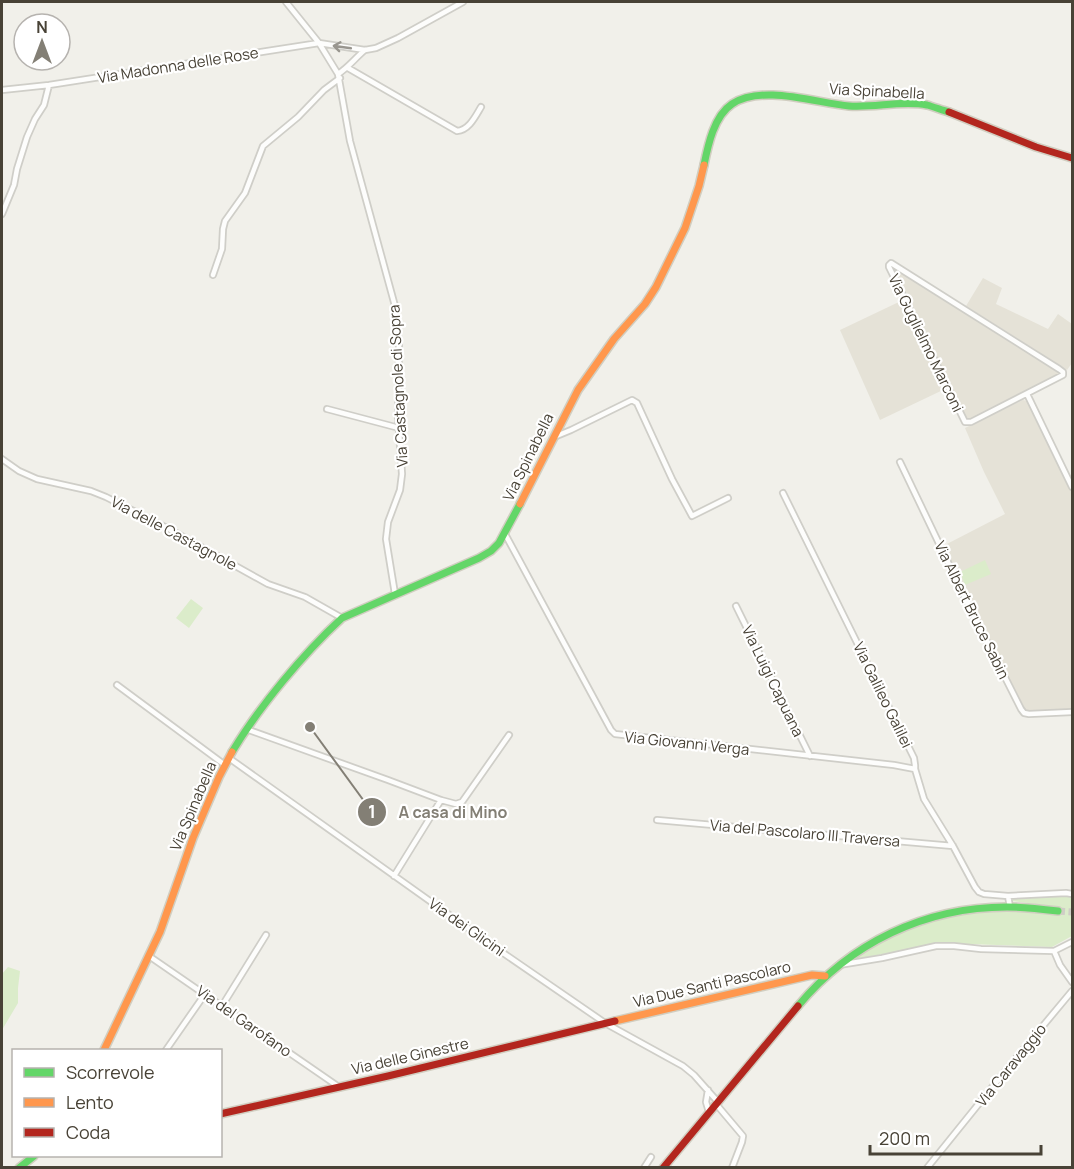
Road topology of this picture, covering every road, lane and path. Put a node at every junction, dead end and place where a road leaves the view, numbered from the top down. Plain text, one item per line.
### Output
1 (286, 2) edge
2 (463, 2) edge
3 (319, 43) junction
4 (365, 50) junction
5 (348, 68) junction
6 (339, 76) junction
7 (49, 85) junction
8 (2, 90) edge
9 (481, 107) dead end
10 (1072, 158) edge
11 (2, 214) edge
12 (213, 275) dead end
13 (1027, 394) junction
14 (327, 408) dead end
15 (399, 428) junction
16 (554, 437) junction
17 (2, 459) edge
18 (900, 462) dead end
19 (1072, 487) edge
20 (783, 493) dead end
21 (728, 498) dead end
22 (505, 534) junction
23 (395, 594) junction
24 (736, 606) dead end
25 (342, 618) junction
26 (117, 685) dead end
27 (1072, 711) edge
28 (246, 729) junction
29 (509, 735) dead end
30 (810, 756) junction
31 (229, 758) junction
32 (225, 765) junction
33 (915, 769) junction
34 (441, 800) junction
35 (657, 820) dead end
36 (953, 846) junction
37 (394, 876) junction
38 (1072, 894) edge
39 (1008, 896) junction
40 (1010, 907) junction
41 (1058, 911) tunnel mouth
42 (266, 935) dead end
43 (1072, 942) edge
44 (1054, 951) junction
45 (149, 956) junction
46 (837, 965) junction
47 (825, 976) junction
48 (1072, 982) edge
49 (1072, 991) edge
50 (205, 994) junction
51 (222, 1006) junction
52 (605, 1023) junction
53 (104, 1049) edge
54 (167, 1049) edge
55 (339, 1087) junction
56 (708, 1090) junction
57 (717, 1103) junction
58 (709, 1112) junction
59 (222, 1114) edge
60 (34, 1157) edge
61 (651, 1157) dead end
62 (21, 1167) edge
63 (644, 1167) edge
64 (663, 1167) edge
65 (732, 1167) edge
66 (927, 1167) edge

1 - 3 street
2 - 4 street
4 -> 3 street, Via Madonna delle Rose
3 - 6 street
3 - 7 street, Via Madonna delle Rose
4 - 5 street
5 - 6 street
5 - 9 street
6 - 12 street
6 - 15 street, Via Castagnole di Sopra
7 - 8 street, Via Madonna delle Rose
7 - 11 street
10 - 16 street, Via Spinabella
13 - 13 street, Via Guglielmo Marconi
13 - 19 street
14 - 15 street
15 - 23 street, Via Castagnole di Sopra
16 - 21 street
16 - 22 street, Via Spinabella
17 - 25 street, Via delle Castagnole
18 - 27 street, Via Albert Bruce Sabin
20 - 33 street, Via Galileo Galilei
22 - 23 street, Via Spinabella
22 - 30 street, Via Giovanni Verga
23 - 25 street, Via Spinabella
24 - 30 street, Via Luigi Capuana
25 - 28 street, Via Spinabella
26 - 32 street
28 - 31 street, Via Spinabella
28 - 34 street
29 - 34 street
30 - 33 street, Via Giovanni Verga
31 - 32 street, Via Spinabella
31 - 37 street, Via dei Glicini
32 - 45 street, Via Spinabella
33 - 36 street, Via Galileo Galilei
34 - 37 street
35 - 36 street, Via del Pascolaro III Traversa
36 - 39 street, Via Galileo Galilei
37 - 52 street, Via dei Glicini
38 - 39 street
39 - 40 street
40 - 41 street
40 - 46 street
42 - 51 street
43 - 44 street
44 - 46 street
44 - 48 street
45 - 50 street, Via del Garofano
45 - 53 street, Via Spinabella
46 - 47 street
47 - 52 street, Via Due Santi Pascolaro
47 - 57 street
49 - 66 street, Via Caravaggio
50 - 51 street, Via del Garofano
50 - 54 street
51 - 55 street, Via del Garofano
52 - 55 street, Via delle Ginestre
52 - 56 street, Via dei Glicini
55 - 59 street, Via delle Ginestre
56 - 57 street, Via dei Glicini
56 - 58 street
57 - 58 street
57 - 65 street, Via dei Glicini
58 - 64 street
60 - 62 street
61 - 63 street

